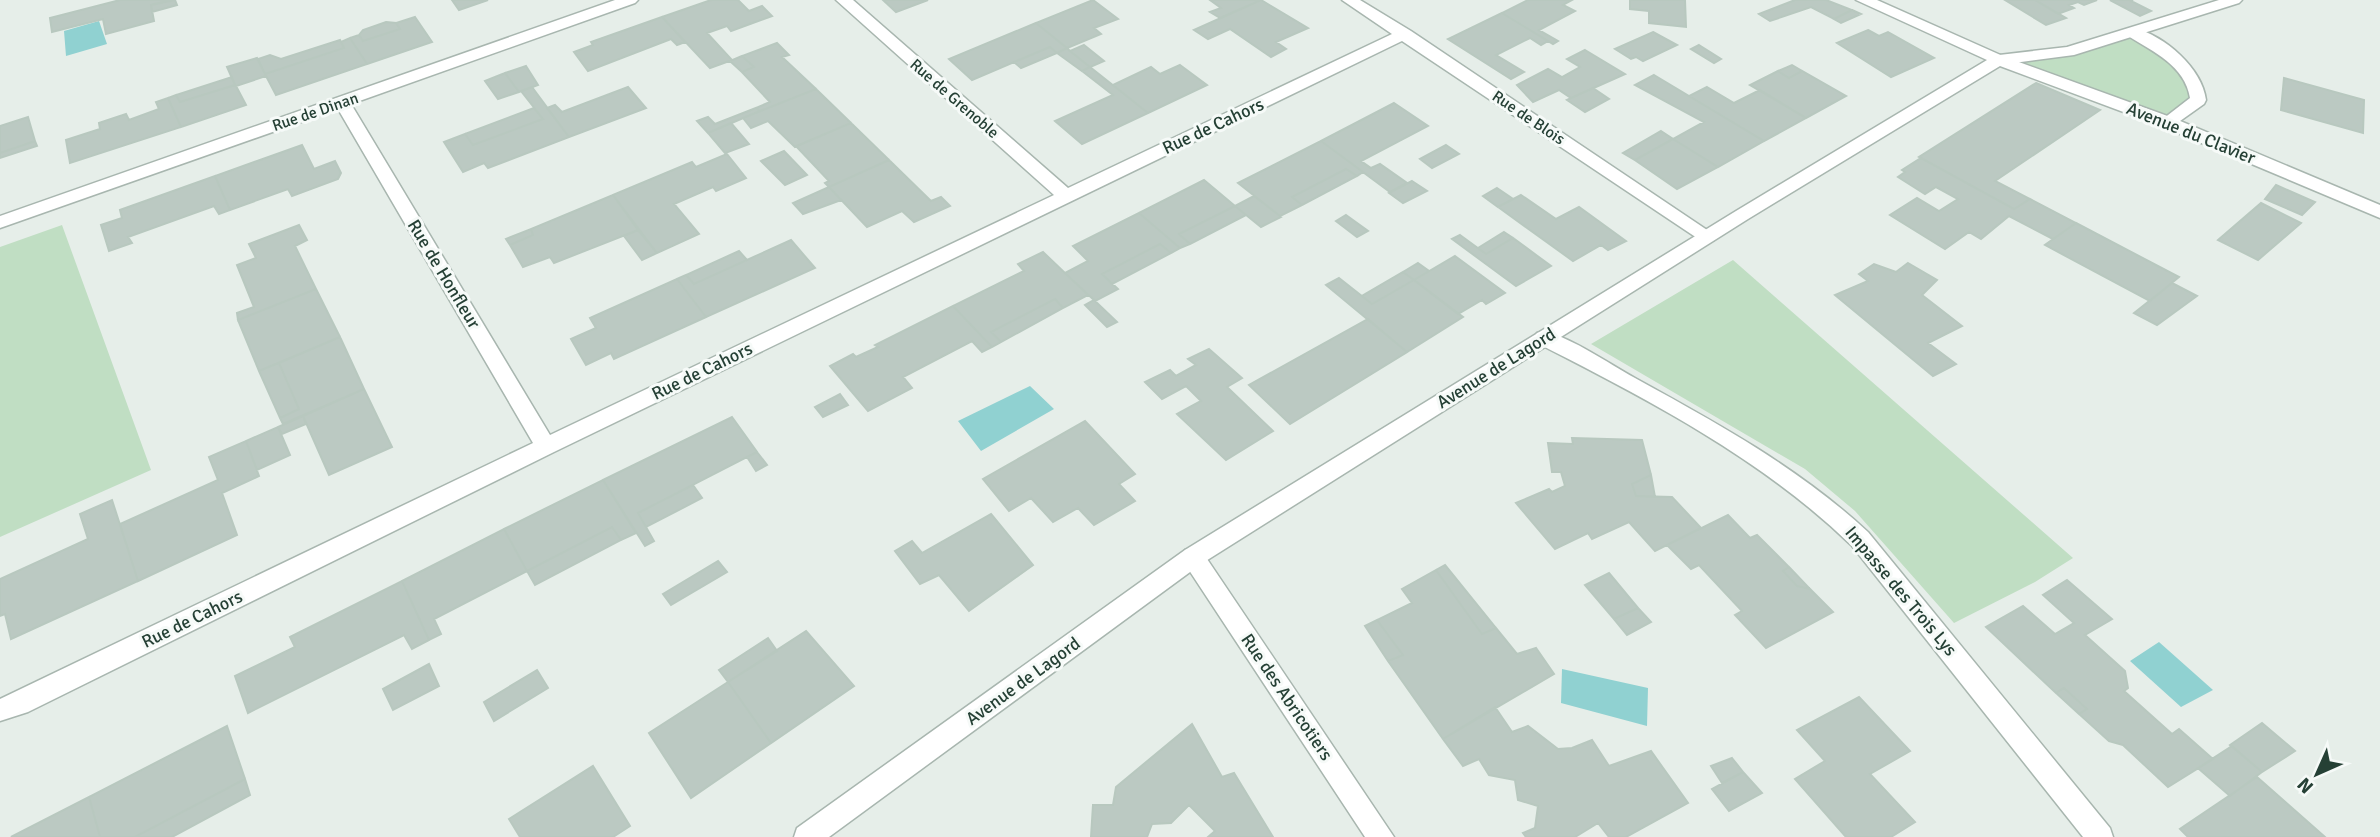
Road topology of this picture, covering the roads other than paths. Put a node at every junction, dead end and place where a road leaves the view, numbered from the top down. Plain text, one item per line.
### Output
1 (630, 0) edge
2 (844, 0) edge
3 (1350, 0) edge
4 (1864, 0) edge
5 (2234, 0) edge
6 (2134, 33) junction
7 (1405, 34) junction
8 (1999, 60) junction
9 (342, 102) junction
10 (2167, 122) junction
11 (1066, 196) junction
12 (2380, 212) edge
13 (0, 222) edge
14 (1707, 236) junction
15 (1544, 338) junction
16 (546, 446) junction
17 (1193, 557) junction
18 (0, 710) edge
19 (807, 837) edge
20 (1381, 837) edge
21 (2100, 837) edge

1 - 9 street, Rue de Dinan
2 - 11 street, Rue de Grenoble
3 - 7 street, Rue de Blois
4 - 8 street, Avenue du Clavier
5 - 6 street, Avenue de Lagord
6 - 8 street, Avenue de Lagord
6 - 10 street
7 - 11 street, Rue de Cahors
7 - 14 street, Rue de Blois
8 - 10 street, Avenue du Clavier
8 - 14 street, Avenue de Lagord
9 - 13 street, Rue de Dinan
9 - 16 street, Rue de Honfleur
10 - 12 street, Avenue du Clavier
11 - 16 street, Rue de Cahors
14 - 15 street, Avenue de Lagord
15 - 17 street, Avenue de Lagord
15 - 21 street, Impasse des Trois Lys
16 - 18 street, Rue de Cahors
17 - 19 street, Avenue de Lagord
17 - 20 street, Rue des Abricotiers

